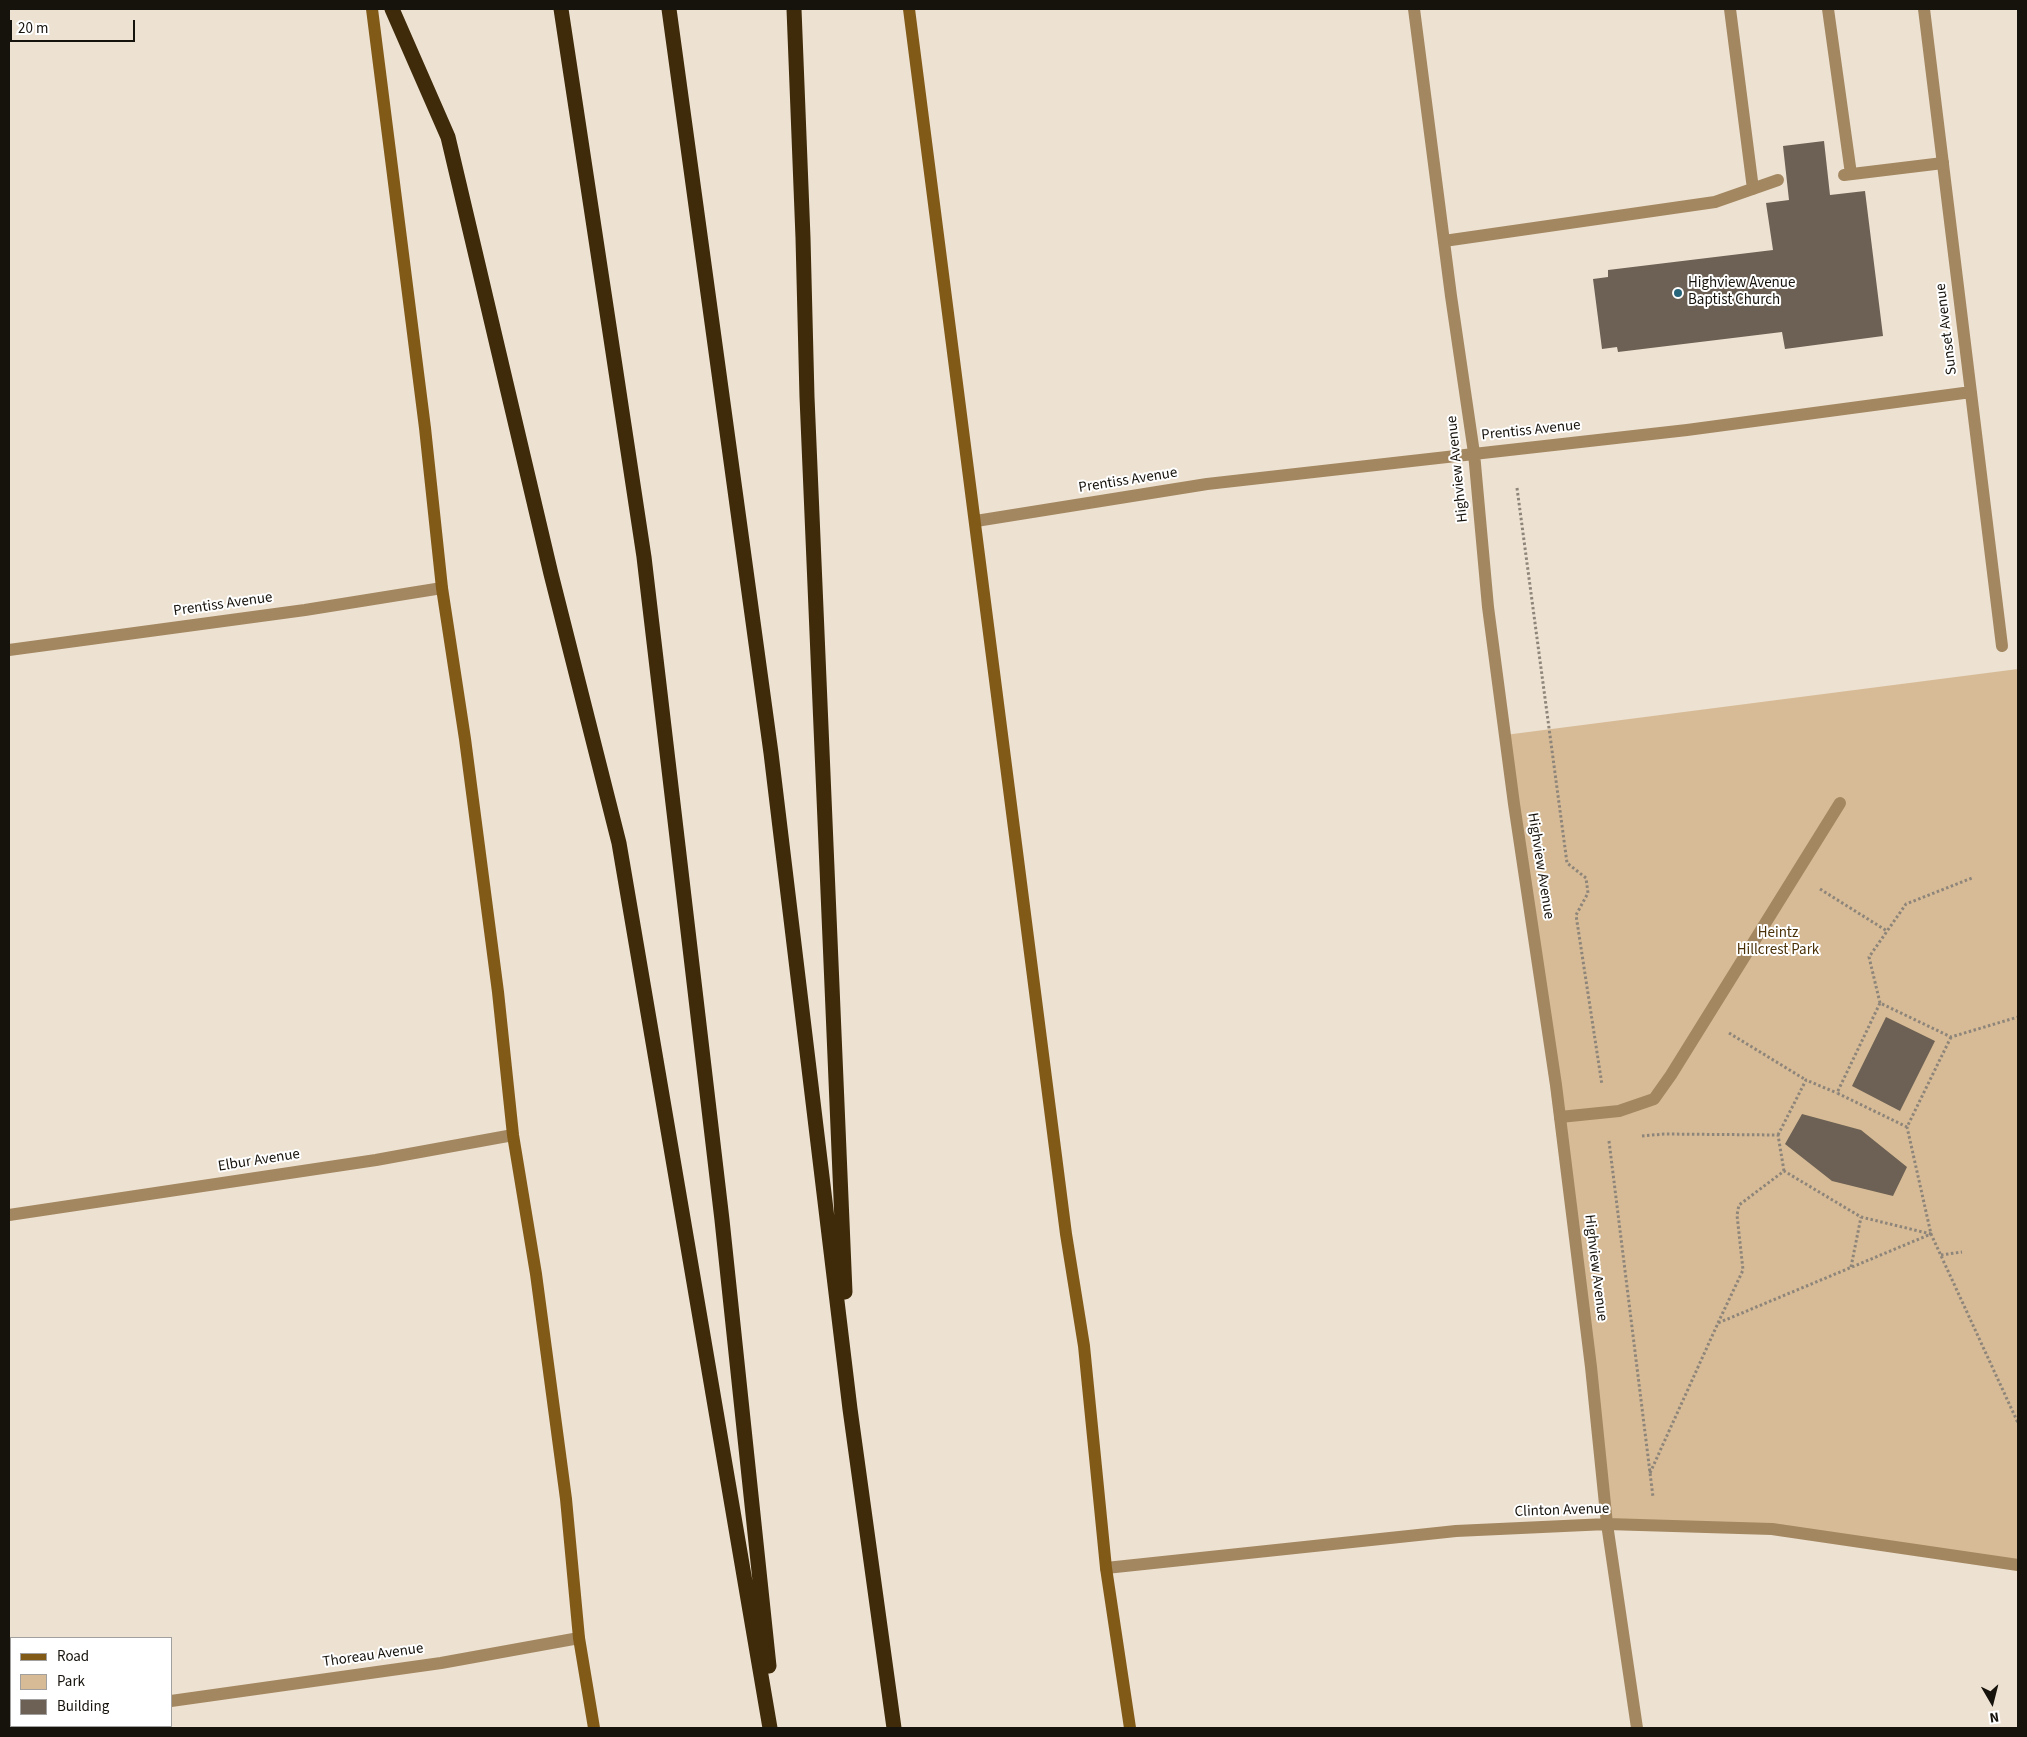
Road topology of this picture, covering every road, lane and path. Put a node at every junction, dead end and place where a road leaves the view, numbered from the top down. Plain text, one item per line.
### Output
1 (372, 9) edge
2 (392, 9) edge
3 (561, 9) edge
4 (669, 9) edge
5 (794, 9) edge
6 (909, 9) edge
7 (1414, 9) edge
8 (1730, 9) edge
9 (1828, 9) edge
10 (1924, 9) edge
11 (1943, 163) junction
12 (1778, 180) dead end
13 (1753, 189) junction
14 (1444, 241) junction
15 (1971, 392) junction
16 (1474, 453) junction
17 (1517, 488) dead end
18 (976, 521) junction
19 (442, 588) junction
20 (2002, 646) dead end
21 (9, 650) edge
22 (1840, 803) dead end
23 (1796, 874) junction
24 (1972, 878) dead end
25 (1887, 931) junction
26 (1880, 1003) junction
27 (2018, 1017) edge
28 (1706, 1019) junction
29 (1951, 1037) junction
30 (1806, 1080) junction
31 (1837, 1093) junction
32 (1605, 1113) junction
33 (1560, 1117) junction
34 (1907, 1127) junction
35 (513, 1135) junction
36 (1778, 1135) junction
37 (1636, 1136) dead end
38 (1618, 1138) dead end
39 (1784, 1170) junction
40 (9, 1214) edge
41 (1861, 1217) junction
42 (1931, 1234) junction
43 (1962, 1252) dead end
44 (1941, 1255) junction
45 (1851, 1268) junction
46 (1718, 1323) junction
47 (850, 1408) junction
48 (2018, 1423) edge
49 (1650, 1473) junction
50 (1653, 1500) dead end
51 (1607, 1524) junction
52 (2018, 1565) edge
53 (1106, 1568) junction
54 (579, 1638) junction
55 (172, 1701) edge
56 (594, 1728) edge
57 (770, 1728) edge
58 (775, 1728) edge
59 (894, 1728) edge
60 (1130, 1728) edge
61 (1637, 1728) edge

1 - 19 main road
2 - 57 highway
3 - 58 highway
4 - 47 highway
5 - 47 highway
6 - 18 main road
7 - 14 street, Highview Avenue
8 - 13 street
9 - 11 street
10 - 11 street, Sunset Avenue
11 - 15 street, Sunset Avenue
12 - 13 street
13 - 14 street
14 - 16 street, Highview Avenue
15 - 16 street, Prentiss Avenue
15 - 20 street, Sunset Avenue
16 - 18 street, Prentiss Avenue
16 - 33 street, Highview Avenue
17 - 32 path
18 - 53 main road
19 - 21 street, Prentiss Avenue
19 - 35 main road
22 - 23 street
23 - 25 path
23 - 28 street
24 - 25 path
25 - 26 path
26 - 29 path
26 - 31 path
27 - 29 path
28 - 30 path
28 - 32 street
29 - 34 path
30 - 31 path
30 - 36 path
31 - 34 path
32 - 33 street
33 - 51 street, Highview Avenue
34 - 42 path
35 - 40 street, Elbur Avenue
35 - 54 main road
36 - 37 path
36 - 39 path
38 - 49 path
39 - 41 path
39 - 46 path
41 - 42 path
41 - 45 path
42 - 44 path
42 - 45 path
43 - 44 path
44 - 48 path
45 - 46 path
46 - 49 path
47 - 59 highway
49 - 50 path
51 - 52 street, Clinton Avenue
51 - 53 street, Clinton Avenue
51 - 61 street, Highview Avenue
53 - 60 main road
54 - 55 street, Thoreau Avenue
54 - 56 main road

